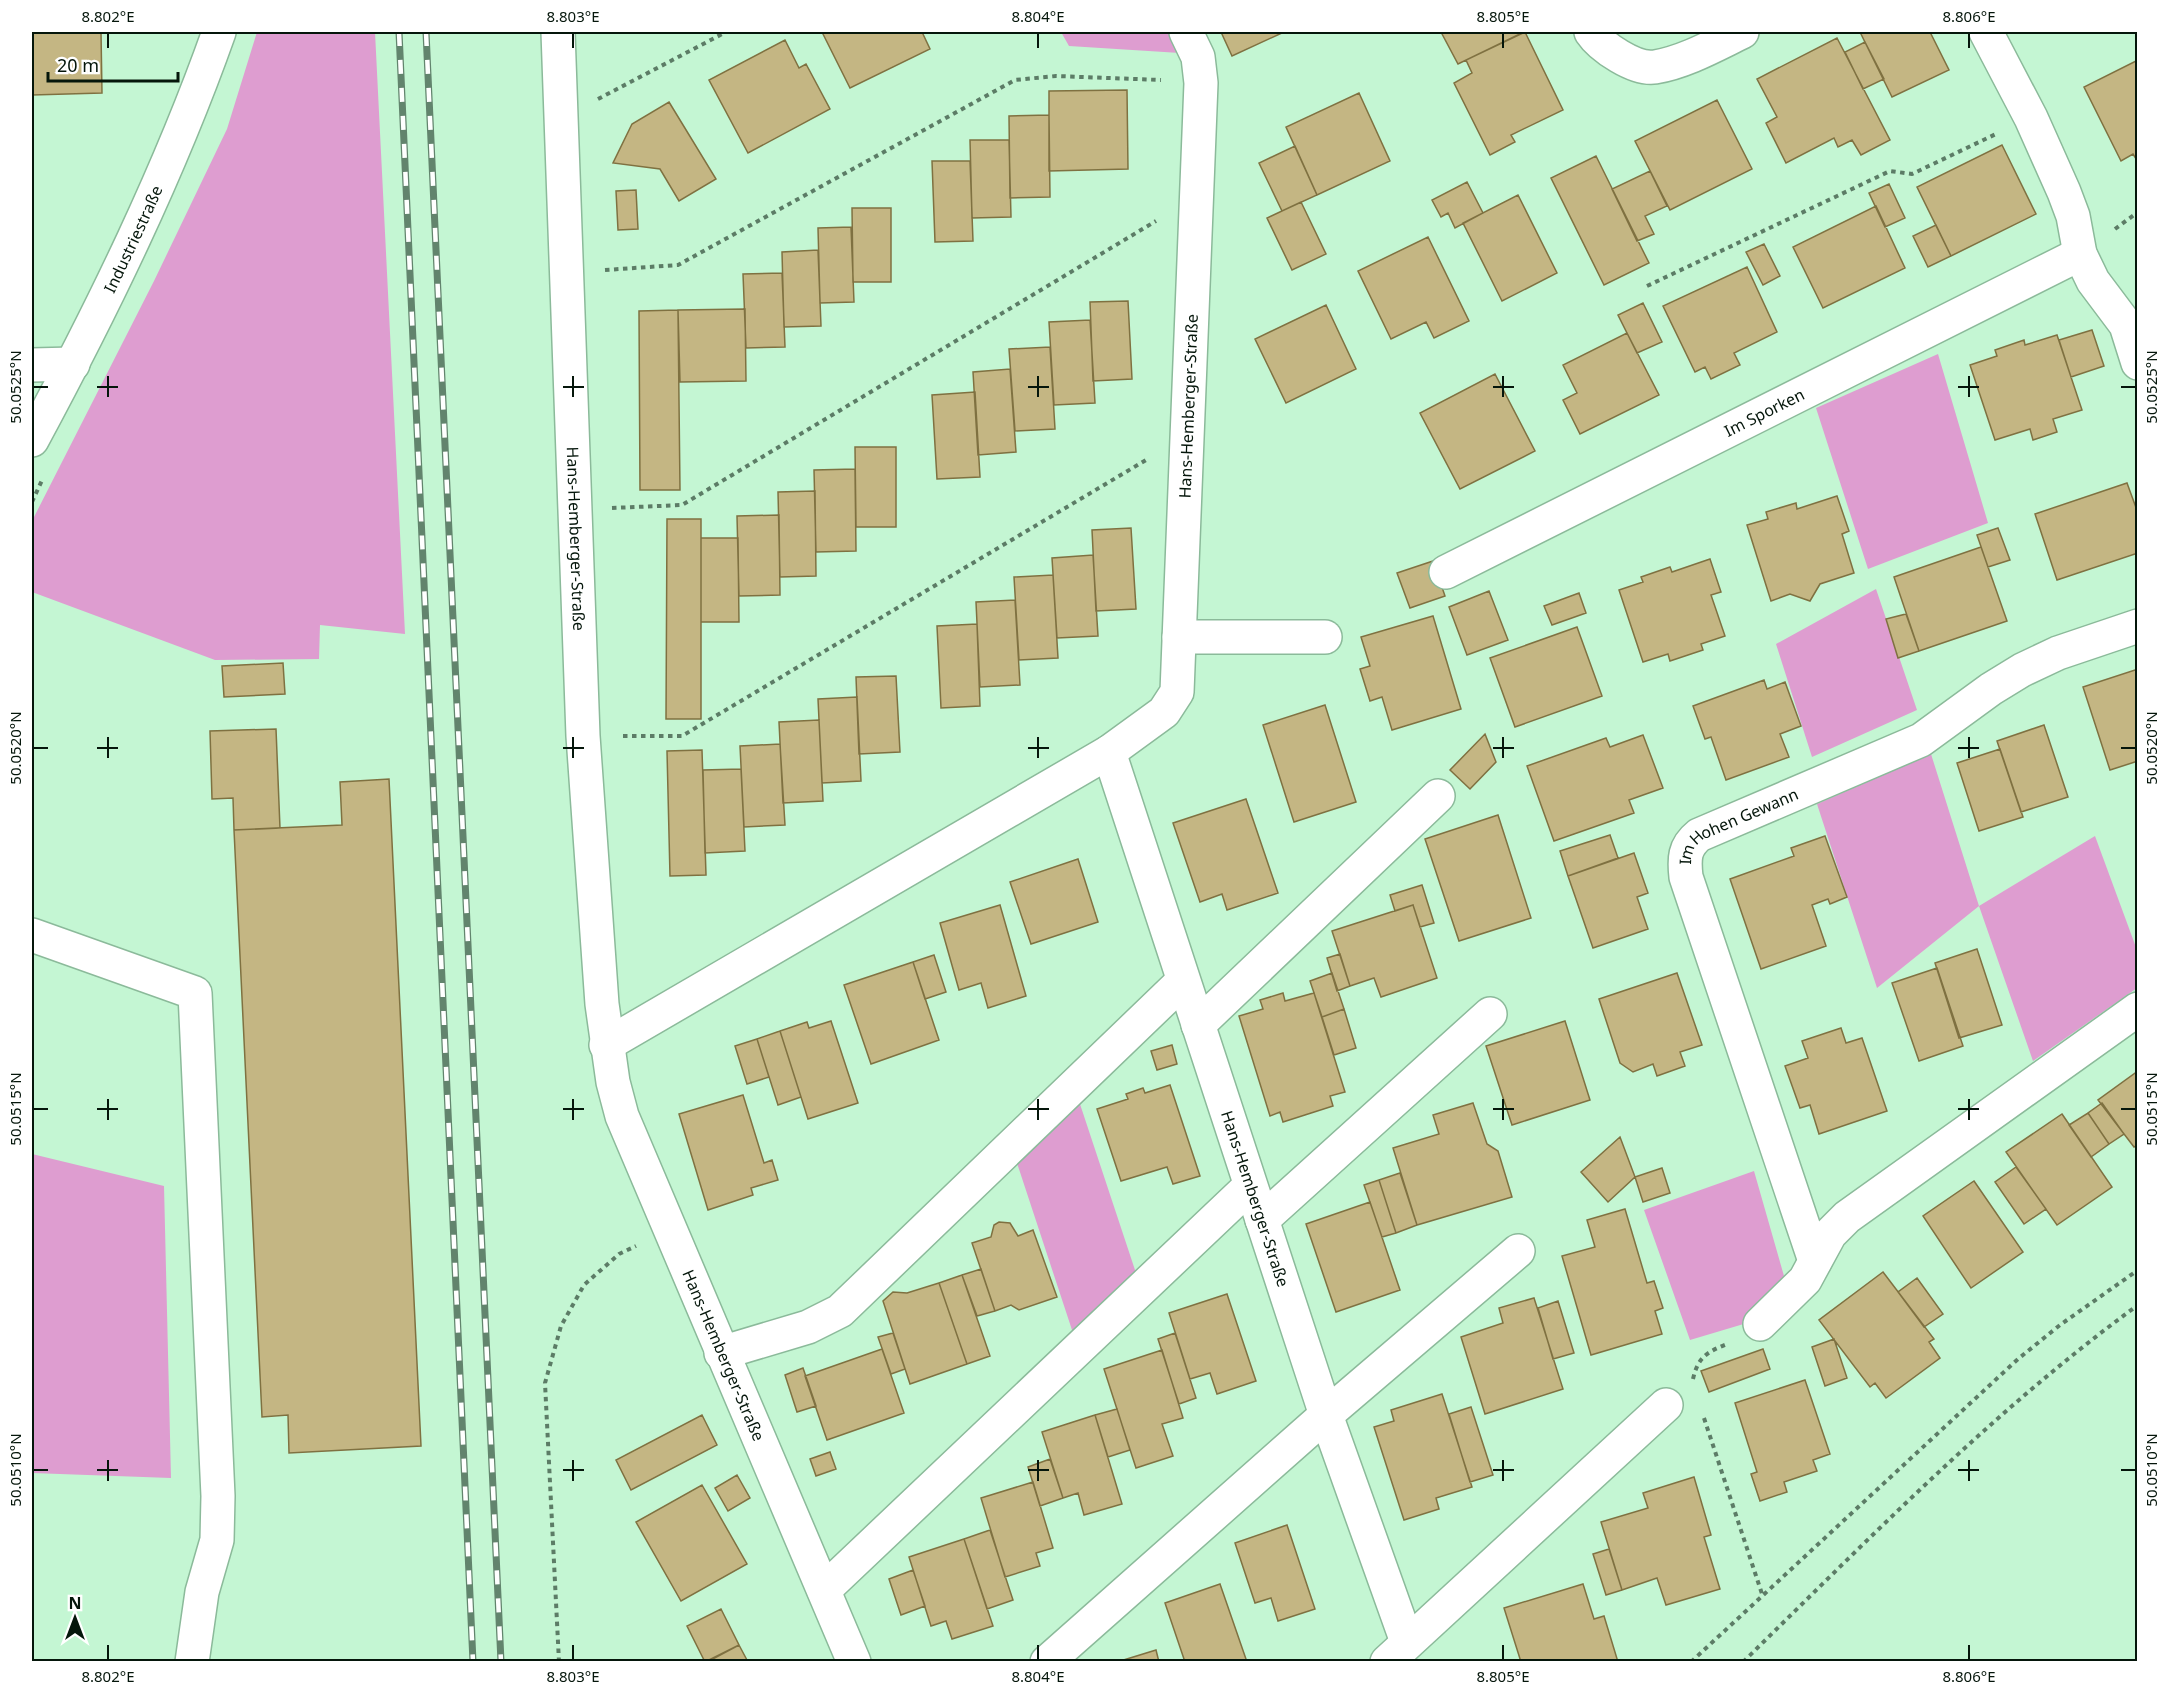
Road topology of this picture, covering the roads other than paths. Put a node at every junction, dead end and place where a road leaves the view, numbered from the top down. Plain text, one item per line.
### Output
1 (219, 32) edge
2 (558, 32) edge
3 (1186, 32) edge
4 (1591, 32) edge
5 (1742, 32) edge
6 (1986, 32) edge
7 (2080, 254) junction
8 (2138, 363) edge
9 (73, 364) junction
10 (32, 365) edge
11 (32, 440) edge
12 (1446, 572) dead end
13 (2138, 626) edge
14 (1179, 637) junction
15 (1325, 637) dead end
16 (1110, 752) junction
17 (1438, 796) dead end
18 (32, 935) edge
19 (1184, 981) junction
20 (2138, 1009) edge
21 (1490, 1014) dead end
22 (1198, 1025) junction
23 (606, 1045) junction
24 (1250, 1186) junction
25 (1262, 1220) junction
26 (1518, 1251) dead end
27 (1815, 1261) junction
28 (1760, 1324) road end
29 (721, 1353) junction
30 (1666, 1405) road end
31 (1326, 1415) junction
32 (824, 1590) junction
33 (1397, 1652) edge
34 (192, 1662) edge
35 (854, 1662) edge
36 (1047, 1662) edge

1 - 9 street, Industriestraße
2 - 23 street, Hans-Hemberger-Straße
3 - 14 street, Hans-Hemberger-Straße
4 - 5 street
6 - 7 street
7 - 8 street
7 - 12 street, Im Sporken
9 - 10 street
9 - 11 street, Industriestraße
13 - 27 street, Im Hohen Gewann
14 - 15 street
14 - 16 street, Hans-Hemberger-Straße
16 - 19 street, Hans-Hemberger-Straße
16 - 23 street, Hans-Hemberger-Straße
17 - 22 street
18 - 34 street
19 - 22 street, Hans-Hemberger-Straße
19 - 29 street
20 - 27 street
21 - 25 street
22 - 24 street, Hans-Hemberger-Straße
23 - 29 street, Hans-Hemberger-Straße
24 - 25 street, Hans-Hemberger-Straße
24 - 32 street
25 - 31 street, Hans-Hemberger-Straße
26 - 31 street
27 - 28 street
29 - 32 street, Hans-Hemberger-Straße
30 - 33 street, Hans-Hemberger-Straße
31 - 33 street, Hans-Hemberger-Straße
31 - 36 street
32 - 35 street, Hans-Hemberger-Straße

